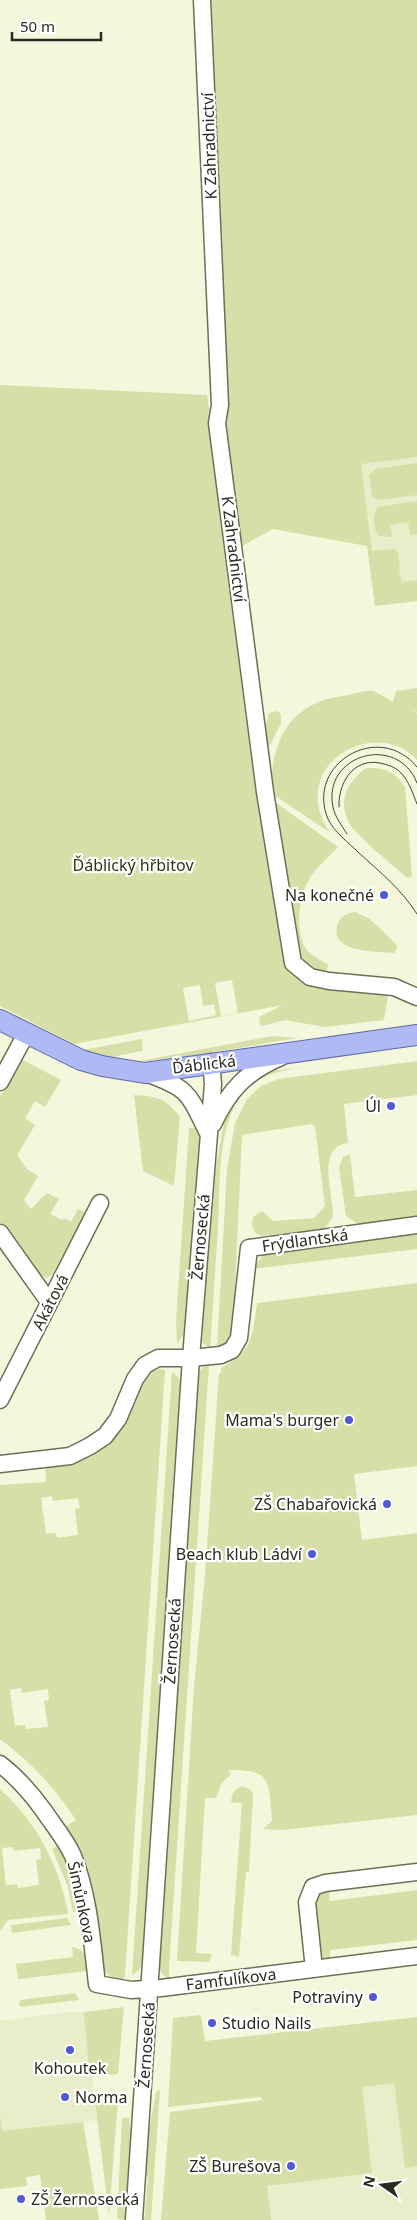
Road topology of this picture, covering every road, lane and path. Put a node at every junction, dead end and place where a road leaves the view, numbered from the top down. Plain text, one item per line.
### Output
1 (202, 0) edge
2 (417, 997) edge
3 (0, 1020) edge
4 (26, 1034) junction
5 (417, 1035) edge
6 (290, 1052) junction
7 (211, 1062) junction
8 (146, 1073) junction
9 (0, 1082) edge
10 (208, 1135) junction
11 (100, 1203) dead end
12 (417, 1225) edge
13 (0, 1233) edge
14 (49, 1302) junction
15 (191, 1358) junction
16 (0, 1400) edge
17 (0, 1464) edge
18 (0, 1764) edge
19 (417, 1872) edge
20 (417, 1956) edge
21 (314, 1969) junction
22 (149, 1989) junction
23 (134, 2220) edge

1 - 2 street, K Zahradnictví
3 - 4 main road, Ďáblická
4 - 8 main road, Ďáblická
4 - 9 street
5 - 6 main road, Ďáblická
6 - 7 main road, Ďáblická
6 - 10 street
7 - 8 main road, Ďáblická
7 - 10 street, Žernosecká
8 - 10 street
10 - 15 street, Žernosecká
11 - 14 street, Akátová
12 - 15 street, Frýdlantská
13 - 14 street
14 - 16 street, Akátová
15 - 17 street
15 - 22 street, Žernosecká
18 - 22 street, Šimůnkova
19 - 21 street
20 - 21 street, Famfulíkova
21 - 22 street, Famfulíkova
22 - 23 street, Žernosecká

